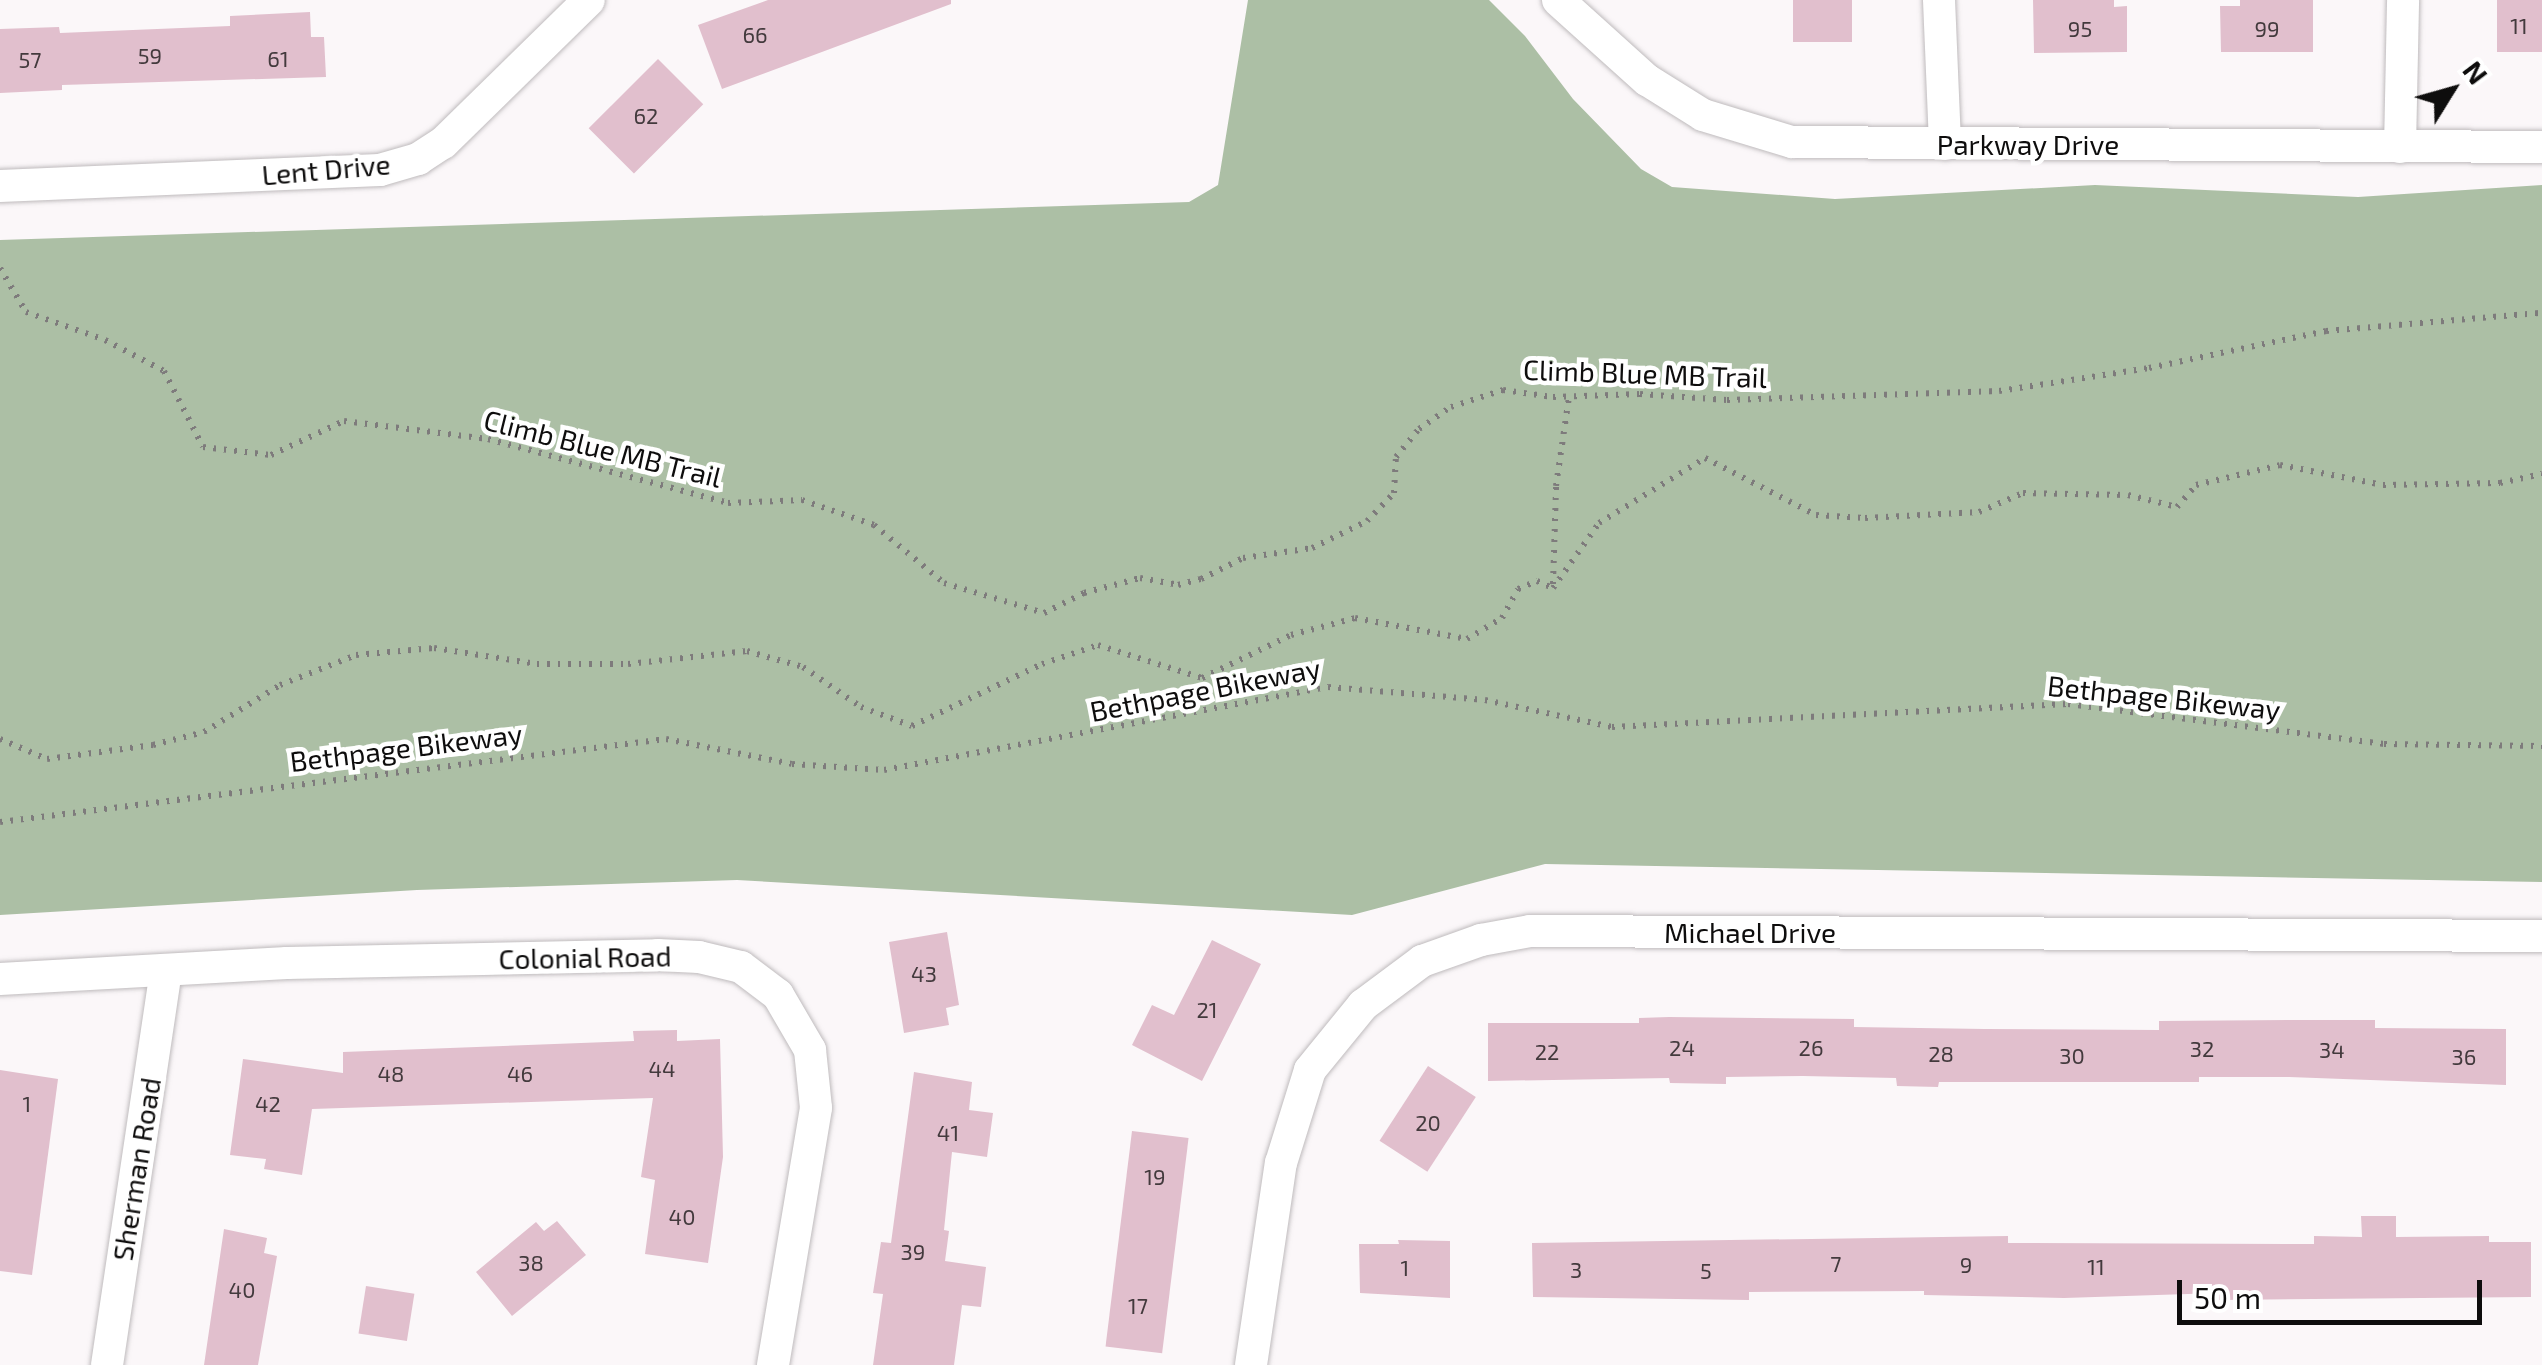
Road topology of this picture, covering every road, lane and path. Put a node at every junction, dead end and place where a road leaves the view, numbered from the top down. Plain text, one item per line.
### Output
1 (589, 0) edge
2 (1558, 0) edge
3 (1939, 0) edge
4 (2403, 0) edge
5 (1945, 144) junction
6 (2400, 147) junction
7 (2542, 147) edge
8 (0, 186) edge
9 (0, 268) edge
10 (2542, 313) edge
11 (1570, 397) junction
12 (2542, 474) edge
13 (1552, 588) junction
14 (0, 739) edge
15 (2542, 746) edge
16 (0, 822) edge
17 (2542, 936) edge
18 (166, 972) junction
19 (0, 979) edge
20 (107, 1365) edge
21 (773, 1365) edge
22 (1250, 1365) edge

1 - 8 street, Lent Drive
2 - 5 street, Parkway Drive
3 - 5 street
4 - 6 street
5 - 6 street, Parkway Drive
6 - 7 street, Parkway Drive
9 - 11 path, Climb Blue MB Trail
10 - 11 path, Climb Blue MB Trail
11 - 13 path
12 - 13 path
13 - 14 path
15 - 16 path, Bethpage Bikeway
17 - 22 street, Michael Drive
18 - 19 street, Colonial Road
18 - 20 street, Sherman Road
18 - 21 street, Colonial Road

